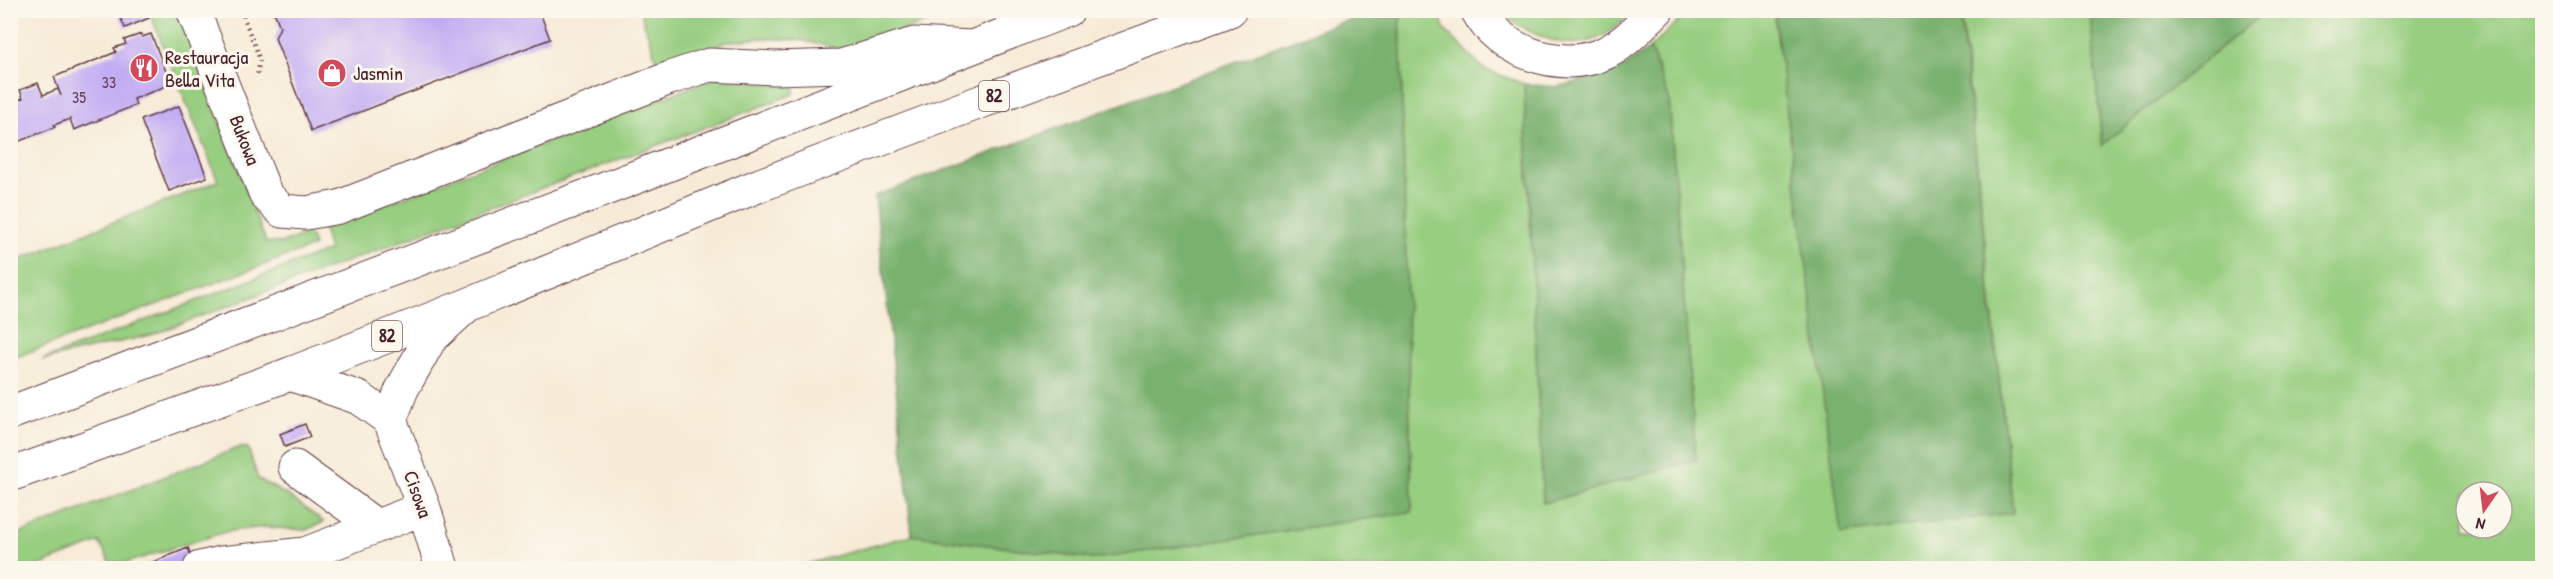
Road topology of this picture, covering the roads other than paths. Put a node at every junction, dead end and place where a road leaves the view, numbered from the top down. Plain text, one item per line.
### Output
1 (193, 10) edge
2 (1068, 10) edge
3 (1230, 10) edge
4 (1477, 10) edge
5 (1657, 10) edge
6 (971, 47) junction
7 (465, 306) junction
8 (290, 374) junction
9 (10, 413) edge
10 (390, 420) junction
11 (294, 467) dead end
12 (10, 475) edge
13 (424, 508) junction
14 (376, 526) junction
15 (300, 561) edge
16 (200, 568) edge
17 (442, 568) edge

1 - 6 main road, Bukowa
2 - 6 main road
3 - 7 main road, 82
4 - 5 main road
6 - 9 main road
7 - 8 main road, 82
7 - 10 main road
8 - 10 main road
8 - 12 main road, 82
10 - 13 main road, Cisowa
11 - 14 main road
13 - 14 main road
13 - 17 main road, Cisowa
14 - 15 main road
15 - 16 main road

